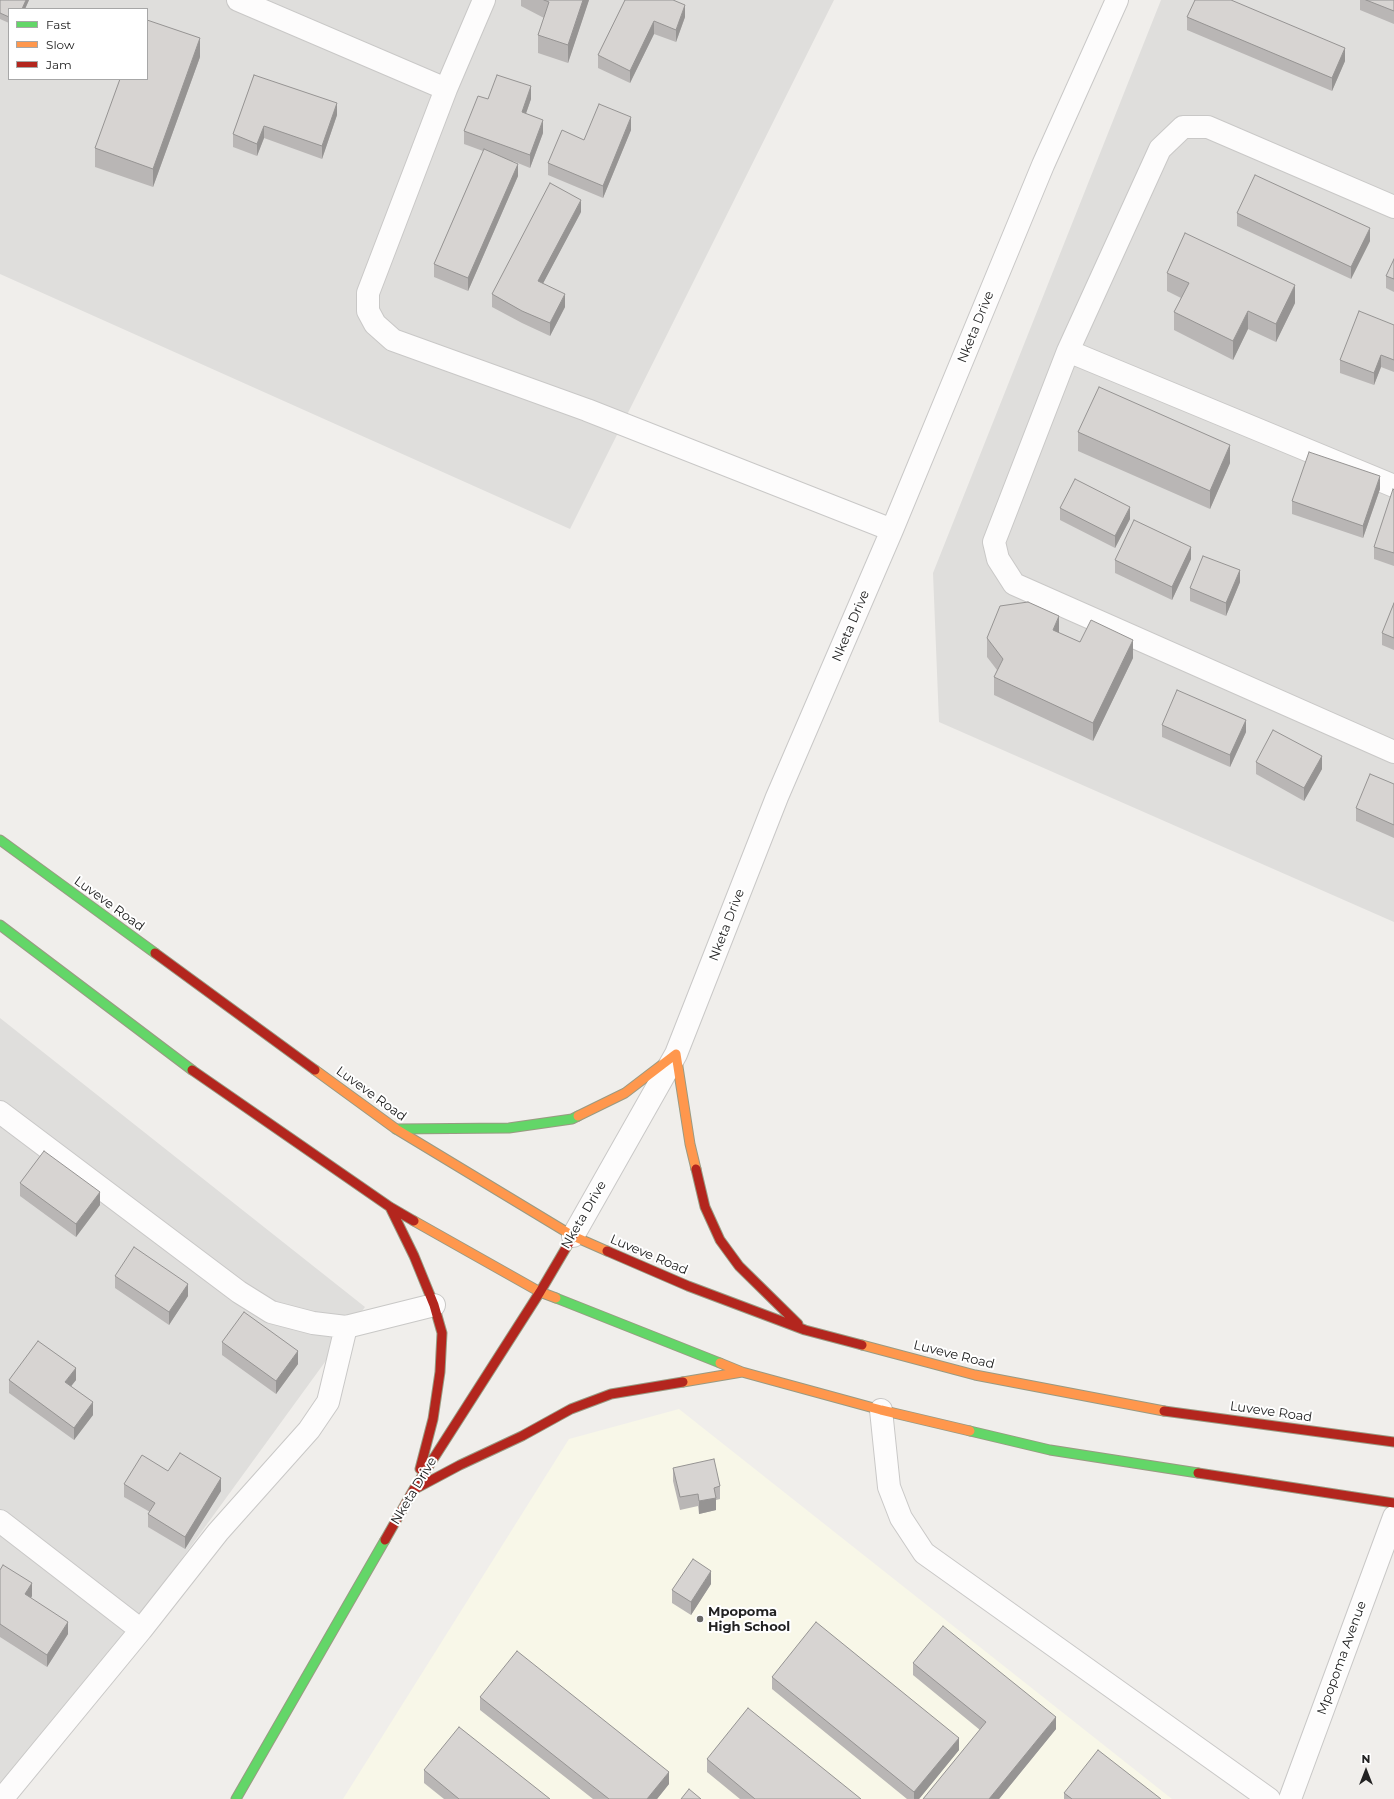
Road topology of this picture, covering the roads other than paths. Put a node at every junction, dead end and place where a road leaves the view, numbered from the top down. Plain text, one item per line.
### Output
1 (238, 0) edge
2 (484, 0) edge
3 (1117, 0) edge
4 (446, 89) junction
5 (1394, 207) edge
6 (1068, 351) junction
7 (1394, 486) edge
8 (892, 530) junction
9 (1394, 752) edge
10 (0, 840) edge
11 (0, 925) edge
12 (676, 1054) junction
13 (0, 1112) edge
14 (396, 1129) junction
15 (390, 1207) junction
16 (573, 1236) junction
17 (540, 1292) junction
18 (434, 1305) junction
19 (346, 1327) junction
20 (805, 1330) junction
21 (742, 1372) junction
22 (881, 1410) junction
23 (1394, 1442) edge
24 (414, 1489) junction
25 (1394, 1503) edge
26 (1394, 1517) edge
27 (0, 1521) edge
28 (141, 1630) junction
29 (2, 1799) edge
30 (236, 1799) edge
31 (1269, 1799) edge
32 (1290, 1799) edge

1 - 4 street
2 - 4 street
3 - 8 street, Nketa Drive
4 - 8 street
5 - 6 street
6 - 7 street
6 - 9 street
8 - 12 street, Nketa Drive
10 - 14 street, Luveve Road
11 - 15 street
12 - 14 street
12 - 16 street, Nketa Drive
12 - 20 street
13 - 19 street
14 - 16 street, Luveve Road
15 - 17 street
15 - 18 street
16 - 17 street, Nketa Drive
16 - 20 street, Luveve Road
17 - 21 street
17 - 24 street, Nketa Drive
18 - 19 street
18 - 24 street
19 - 28 street
20 - 23 street, Luveve Road
21 - 22 street
21 - 24 street
22 - 25 street
22 - 31 street
24 - 30 street, Nketa Drive
26 - 32 street, Mpopoma Avenue
27 - 28 street
28 - 29 street

